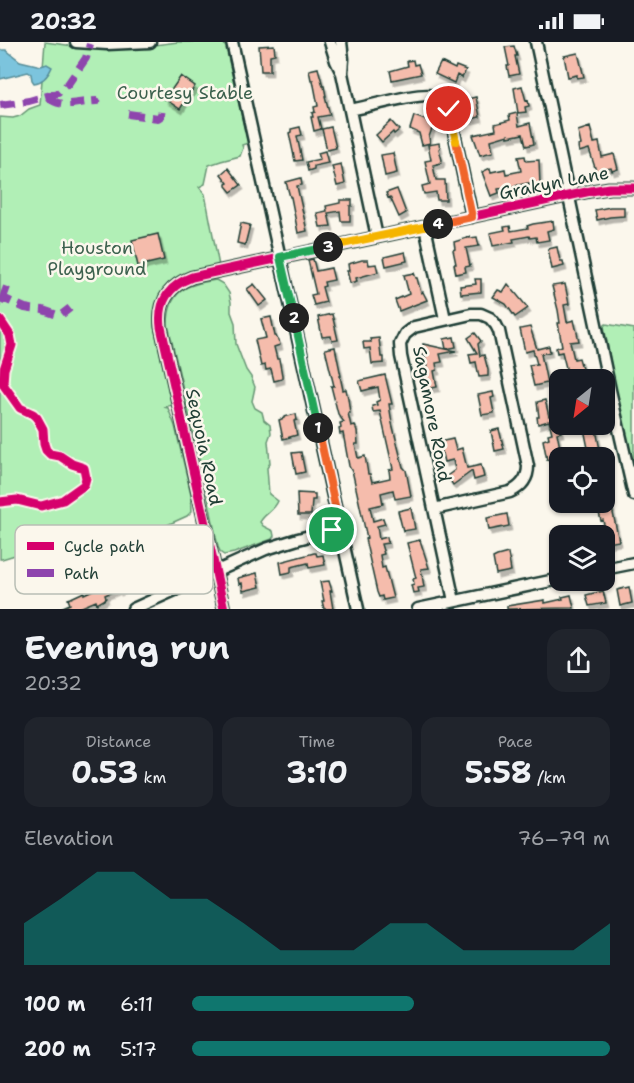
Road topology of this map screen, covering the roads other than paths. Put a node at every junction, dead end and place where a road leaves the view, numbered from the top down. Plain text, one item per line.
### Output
1 (76, 42) edge
2 (150, 42) edge
3 (232, 42) edge
4 (330, 42) edge
5 (341, 42) edge
6 (536, 42) edge
7 (342, 73) junction
8 (350, 110) junction
9 (634, 188) edge
10 (569, 195) junction
11 (472, 217) junction
12 (425, 227) junction
13 (377, 237) junction
14 (280, 257) junction
15 (168, 293) joint
16 (445, 319) junction
17 (634, 495) edge
18 (434, 509) junction
19 (205, 525) edge
20 (340, 528) junction
21 (213, 562) edge
22 (634, 563) edge
23 (615, 567) edge
24 (215, 571) junction
25 (549, 581) edge
26 (165, 594) edge
27 (454, 601) junction
28 (133, 609) edge
29 (224, 609) edge
30 (358, 609) edge
31 (418, 609) edge

1 - 2 street
3 - 14 street
4 - 7 street
5 - 7 street
6 - 10 street
7 - 8 street
8 - 11 street
8 - 13 street
9 - 10 street, Grakyn Lane
10 - 11 street, Grakyn Lane
10 - 17 street
11 - 12 street, Grakyn Lane
12 - 13 street, Grakyn Lane
12 - 16 street
13 - 14 street, Grakyn Lane
14 - 15 street, Grakyn Lane
14 - 20 street
15 - 19 street, Sequoia Road
16 - 18 street, Sagamore Road
16 - 18 street, Sagamore Road
18 - 27 street, Sagamore Road
20 - 24 street
20 - 30 street
21 - 24 street, Sequoia Road
22 - 23 street
24 - 29 street, Sequoia Road
25 - 27 street
26 - 28 street
27 - 31 street

